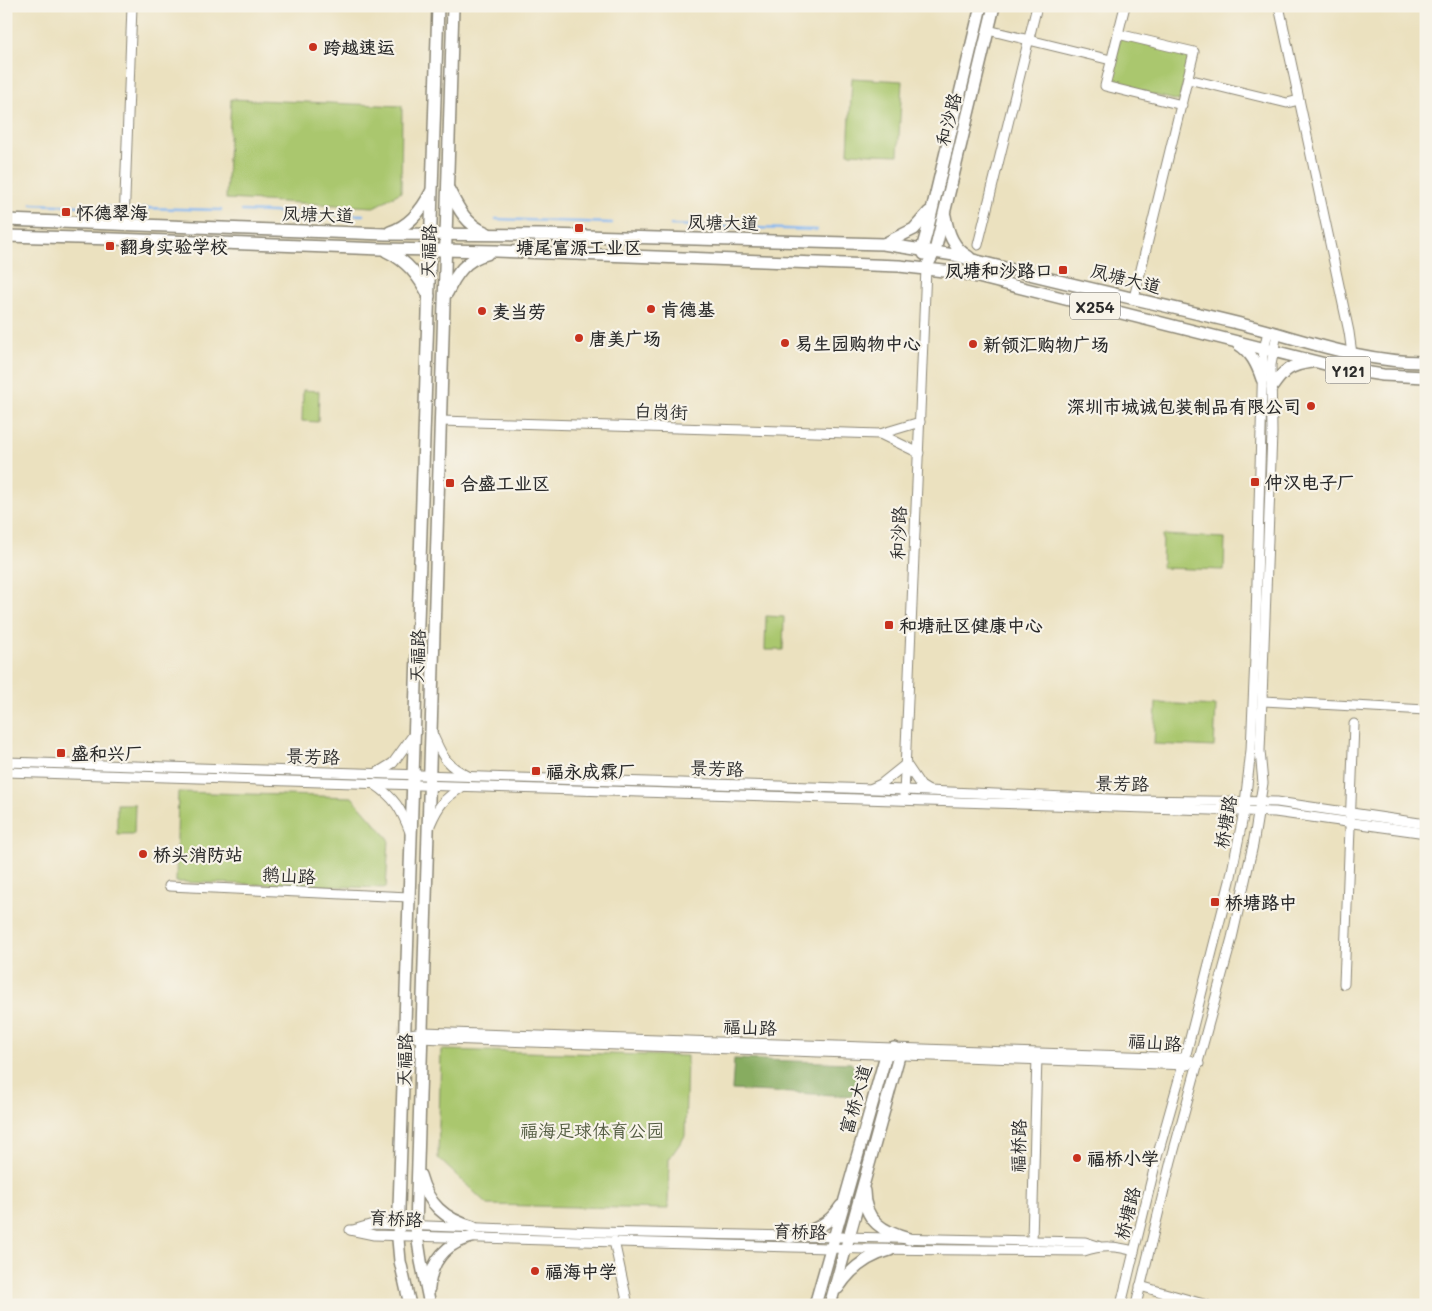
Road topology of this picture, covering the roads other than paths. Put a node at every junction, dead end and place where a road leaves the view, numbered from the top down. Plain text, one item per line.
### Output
1 (132, 6) edge
2 (438, 6) edge
3 (453, 6) edge
4 (981, 6) edge
5 (994, 6) edge
6 (1037, 6) edge
7 (1124, 6) edge
8 (1278, 6) edge
9 (988, 30) junction
10 (1118, 34) junction
11 (1029, 40) junction
12 (1111, 60) junction
13 (1188, 79) junction
14 (1299, 100) junction
15 (1182, 105) junction
16 (432, 188) junction
17 (448, 188) junction
18 (933, 206) junction
19 (944, 212) junction
20 (6, 220) edge
21 (124, 225) junction
22 (386, 234) junction
23 (431, 234) junction
24 (446, 234) junction
25 (501, 235) junction
26 (6, 236) edge
27 (883, 244) junction
28 (978, 245) dead end
29 (922, 249) junction
30 (382, 250) junction
31 (430, 250) junction
32 (446, 251) junction
33 (934, 251) junction
34 (496, 252) junction
35 (975, 260) junction
36 (926, 268) junction
37 (429, 296) junction
38 (445, 297) junction
39 (1134, 298) junction
40 (1272, 332) junction
41 (1232, 340) junction
42 (1268, 350) junction
43 (1352, 354) junction
44 (1316, 361) junction
45 (1426, 362) edge
46 (1426, 377) edge
47 (1262, 379) junction
48 (1272, 387) junction
49 (441, 421) junction
50 (920, 422) junction
51 (880, 434) junction
52 (919, 453) junction
53 (1263, 704) junction
54 (1426, 710) edge
55 (1354, 724) dead end
56 (432, 733) junction
57 (414, 734) junction
58 (6, 762) edge
59 (906, 764) junction
60 (6, 772) edge
61 (471, 777) junction
62 (373, 779) junction
63 (412, 780) junction
64 (430, 781) junction
65 (462, 787) junction
66 (869, 789) junction
67 (929, 791) junction
68 (904, 795) junction
69 (1246, 802) junction
70 (1260, 807) junction
71 (1244, 812) junction
72 (1350, 818) junction
73 (1426, 824) edge
74 (429, 827) junction
75 (1426, 833) edge
76 (411, 834) junction
77 (169, 886) dead end
78 (409, 897) junction
79 (1344, 984) dead end
80 (404, 1035) junction
81 (423, 1036) junction
82 (893, 1053) junction
83 (1037, 1057) junction
84 (1184, 1062) junction
85 (1199, 1064) junction
86 (418, 1161) junction
87 (865, 1180) junction
88 (845, 1200) junction
89 (399, 1230) junction
90 (417, 1230) junction
91 (473, 1232) junction
92 (790, 1237) junction
93 (909, 1239) junction
94 (614, 1241) junction
95 (1032, 1241) junction
96 (833, 1243) junction
97 (847, 1243) junction
98 (1098, 1246) junction
99 (890, 1250) junction
100 (1134, 1251) junction
101 (1140, 1286) junction
102 (832, 1300) edge
103 (430, 1302) edge
104 (410, 1305) edge
105 (628, 1305) edge
106 (815, 1305) edge
107 (1121, 1305) edge
108 (1136, 1305) edge
109 (1206, 1305) edge

1 - 21 street
2 - 16 main road, 天福路
3 - 17 main road, 天福路
4 - 18 main road, 和沙路
5 - 9 main road, 和沙路 / X254
6 - 11 street
7 - 10 street
8 - 14 street
9 - 11 street
9 - 19 main road, 和沙路 / X254
10 - 12 street
10 - 13 street
11 - 12 street
11 - 28 street
12 - 15 street
13 - 14 street
13 - 15 street
14 - 43 street
15 - 39 street
16 - 22 main road
16 - 23 main road, 天福路
17 - 24 main road, 天福路
17 - 25 main road
18 - 27 main road
18 - 29 main road, 和沙路
19 - 33 main road, 和沙路 / X254
19 - 35 main road, X254
20 - 21 main road, 凤塘大道
21 - 22 main road, 凤塘大道
22 - 23 main road, 凤塘大道
23 - 24 main road, 凤塘大道
23 - 31 main road, 天福路
24 - 25 main road, 凤塘大道
24 - 32 main road, 天福路
25 - 27 main road, 凤塘大道
26 - 30 main road, 凤塘大道
27 - 29 main road, 凤塘大道
29 - 33 main road, 凤塘大道 / X254
29 - 36 main road, 和沙路
30 - 31 main road, 凤塘大道
30 - 37 main road
31 - 32 main road, 凤塘大道
31 - 37 main road, 天福路
32 - 34 main road, 凤塘大道
32 - 38 main road, 天福路
33 - 35 main road, 凤塘大道 / X254
33 - 36 main road, 和沙路 / X254
34 - 36 main road, 凤塘大道
34 - 38 main road
35 - 39 main road, 凤塘大道 / X254
36 - 41 main road, 凤塘大道 / X254
36 - 50 street, 和沙路
37 - 57 main road, 天福路
38 - 49 main road, 天福路
39 - 40 main road, 凤塘大道 / X254
40 - 42 street, 桥塘路
40 - 43 main road, 凤塘大道 / Y121
41 - 42 main road, 凤塘大道 / X254
41 - 47 main road
42 - 44 main road, 凤塘大道 / Y121
42 - 47 street, 桥塘路
42 - 48 street, 桥塘路
43 - 45 main road, 凤塘大道 / Y121
44 - 46 main road, 凤塘大道 / Y121
44 - 48 main road
47 - 69 street, 桥塘路
48 - 53 street, 桥塘路
49 - 51 street, 白岗街
49 - 56 main road, 天福路
50 - 51 street
50 - 52 street, 和沙路
51 - 52 street
52 - 59 street, 和沙路
53 - 54 street
53 - 70 street, 桥塘路
55 - 72 street
56 - 61 street
56 - 64 main road, 天福路
57 - 62 street
57 - 63 main road, 天福路
58 - 62 street, 景芳路
59 - 66 street
59 - 67 street
59 - 68 street, 和沙路
60 - 62 street, 景芳路
61 - 64 street, 景芳路
61 - 66 street, 景芳路
62 - 63 street, 景芳路
62 - 76 street
63 - 64 street, 景芳路
63 - 76 main road, 天福路
64 - 65 street, 景芳路
64 - 74 main road, 天福路
65 - 68 street, 景芳路
65 - 74 street
66 - 68 street, 景芳路
67 - 68 street, 景芳路
67 - 69 street, 景芳路
68 - 71 street, 景芳路
69 - 70 street, 景芳路
69 - 71 street, 桥塘路
70 - 71 street, 景芳路
70 - 72 street, 景芳路
70 - 85 street, 桥塘路
71 - 84 street, 桥塘路
72 - 73 street, 景芳路
72 - 75 street, 景芳路
72 - 79 street
74 - 81 main road, 天福路
76 - 78 main road, 天福路
77 - 78 street, 鹅山路
78 - 80 main road, 天福路
80 - 81 street, 福山路
80 - 89 main road, 天福路
81 - 82 street, 福山路
81 - 86 main road, 天福路
82 - 83 street, 福山路
82 - 87 main road, 富桥大道
82 - 88 main road, 富桥大道
83 - 84 street, 福山路
83 - 95 street, 福桥路
84 - 85 street, 福山路
84 - 100 street, 桥塘路
85 - 101 street, 桥塘路
86 - 90 main road, 天福路
86 - 91 main road
87 - 93 main road
87 - 97 main road, 富桥大道
88 - 92 main road
88 - 96 main road, 富桥大道
89 - 90 street, 育桥路
89 - 104 main road, 天福路
90 - 91 street, 育桥路
90 - 103 main road, 天福路
91 - 92 street, 育桥路
91 - 94 street, 育桥路
91 - 103 main road
92 - 96 street, 育桥路
93 - 95 street, 育桥路
93 - 97 street, 育桥路
94 - 96 street, 育桥路
94 - 105 street
95 - 98 street, 育桥路
96 - 97 street, 育桥路
96 - 106 main road, 富桥大道
97 - 99 street, 育桥路
97 - 102 main road, 富桥大道
98 - 99 street, 育桥路
98 - 100 street, 育桥路
99 - 102 main road
100 - 107 street, 桥塘路
101 - 108 street, 桥塘路
101 - 109 street

